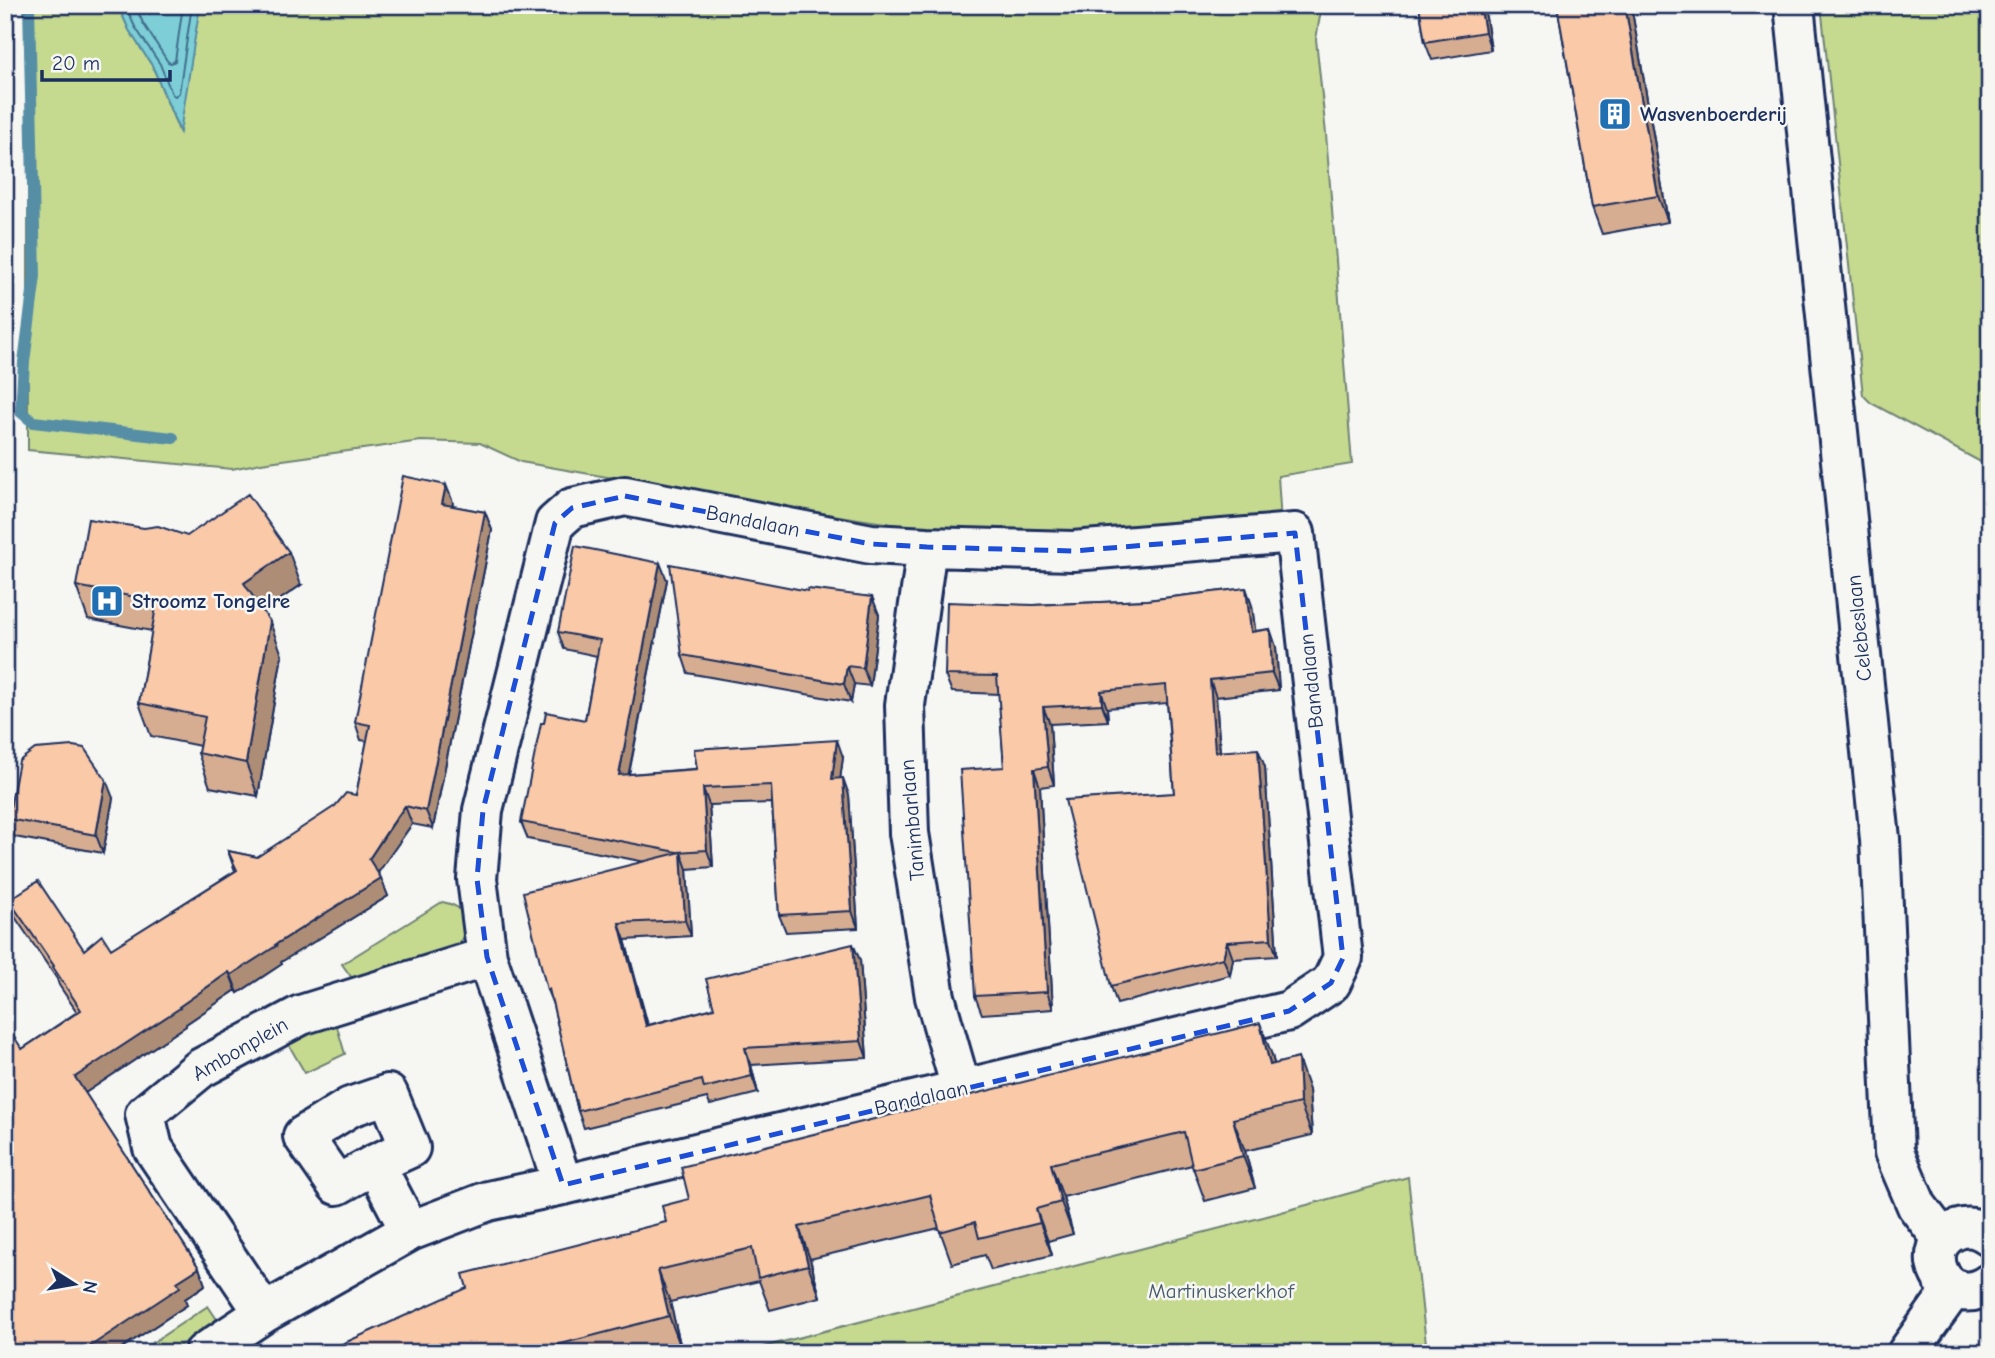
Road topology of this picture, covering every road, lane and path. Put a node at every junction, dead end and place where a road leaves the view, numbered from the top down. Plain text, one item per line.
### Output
1 (1794, 5) edge
2 (928, 547) junction
3 (487, 957) junction
4 (961, 1088) junction
5 (375, 1164) dead end
6 (563, 1185) junction
7 (410, 1231) junction
8 (1988, 1232) edge
9 (1944, 1238) junction
10 (1980, 1285) edge
11 (264, 1313) junction
12 (204, 1353) edge
13 (1907, 1353) edge

1 - 9 street, Celebeslaan
2 - 3 street, Bandalaan
2 - 4 street, Tanimbarlaan
2 - 4 street, Bandalaan
3 - 6 street, Bandalaan
3 - 11 street, Ambonplein
4 - 6 street, Bandalaan
5 - 7 street
6 - 7 street
7 - 11 street
8 - 9 street
9 - 10 street
10 - 13 street
11 - 12 street

